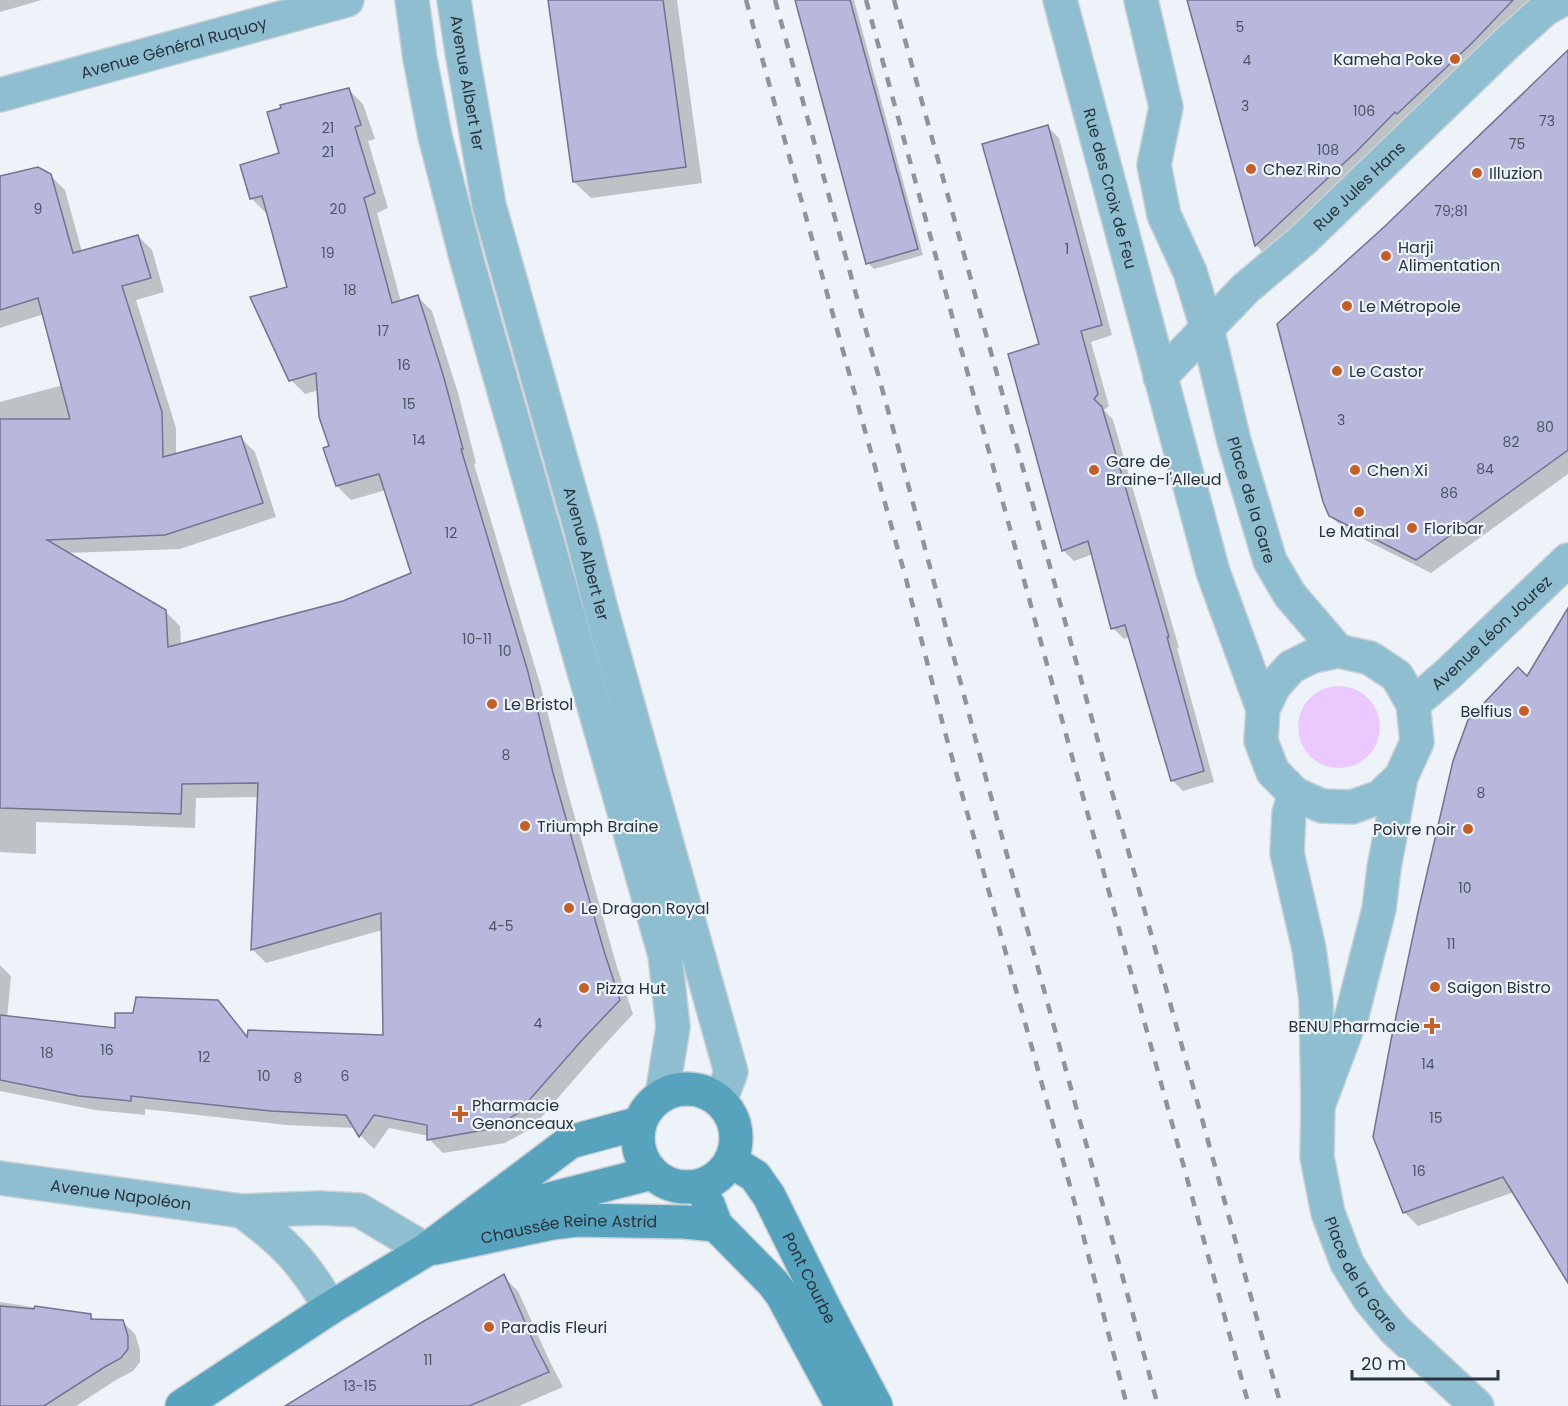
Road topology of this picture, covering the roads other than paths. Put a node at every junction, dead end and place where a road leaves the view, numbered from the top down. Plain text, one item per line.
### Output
1 (347, 0) edge
2 (412, 0) edge
3 (454, 0) edge
4 (1060, 0) edge
5 (1141, 0) edge
6 (1561, 0) edge
7 (0, 95) edge
8 (1207, 328) junction
9 (1160, 377) junction
10 (1568, 560) edge
11 (1338, 651) junction
12 (1413, 704) junction
13 (1263, 709) junction
14 (1401, 777) junction
15 (1295, 794) junction
16 (662, 1095) junction
17 (720, 1101) junction
18 (1318, 1106) junction
19 (639, 1123) junction
20 (731, 1161) junction
21 (652, 1173) junction
22 (0, 1178) edge
23 (702, 1185) junction
24 (242, 1211) junction
25 (716, 1225) junction
26 (426, 1250) junction
27 (330, 1308) junction
28 (182, 1406) edge
29 (842, 1406) edge
30 (876, 1406) edge
31 (1477, 1406) edge

1 - 7 street, Avenue Général Ruquoy
2 - 16 street
3 - 17 street, Avenue Albert 1er
4 - 9 street, Rue des Croix de Feu
5 - 8 street
6 - 8 street, Rue Jules Hans
8 - 9 street, Rue Jules Hans
8 - 11 street, Place de la Gare
9 - 13 street, Place de la Gare
10 - 12 street, Avenue Léon Jourez
11 - 12 street, Place de la Gare
11 - 13 street, Place de la Gare
12 - 14 street, Place de la Gare
13 - 15 street, Place de la Gare
14 - 15 street, Place de la Gare
14 - 18 street, Place de la Gare
15 - 18 street, Place de la Gare
16 - 17 main road
16 - 19 main road
17 - 20 main road
18 - 31 street, Place de la Gare
19 - 21 main road
19 - 26 main road, Chaussée Reine Astrid
20 - 23 main road
20 - 30 main road, Pont Courbe
21 - 23 main road
21 - 26 main road, Chaussée Reine Astrid
22 - 24 street, Avenue Napoléon
23 - 25 main road, Pont Courbe
24 - 26 street, Avenue Napoléon
24 - 27 street, Avenue Napoléon
25 - 26 main road, Chaussée Reine Astrid
25 - 29 main road, Pont Courbe
26 - 27 main road, Chaussée Reine Astrid
27 - 28 main road, Chaussée Reine Astrid

